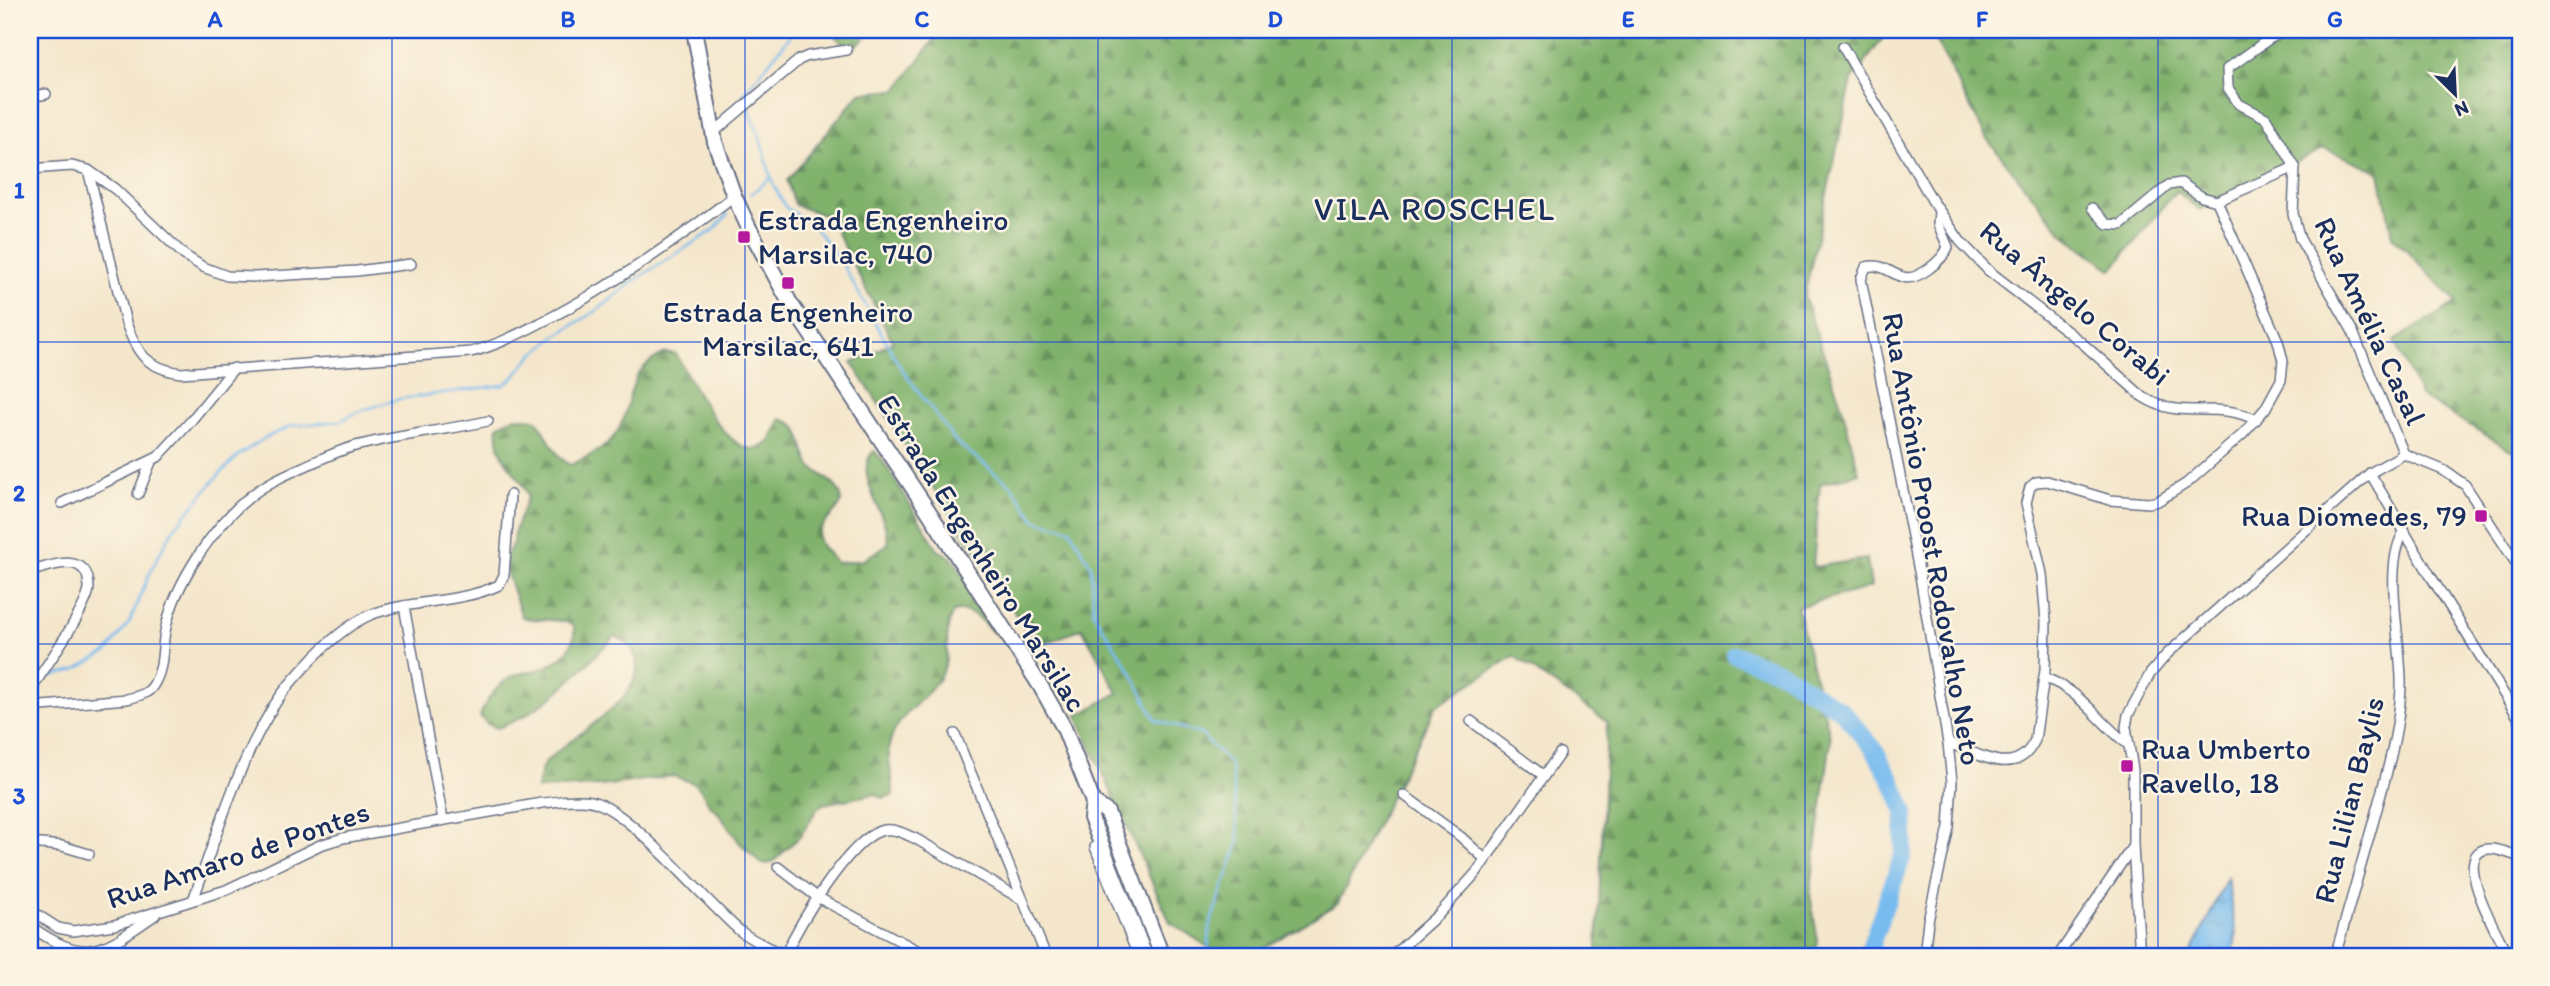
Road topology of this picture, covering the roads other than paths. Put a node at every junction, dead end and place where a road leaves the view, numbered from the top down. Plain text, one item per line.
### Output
1 (694, 30) edge
2 (2285, 30) edge
3 (1843, 47) dead end
4 (847, 50) dead end
5 (46, 94) dead end
6 (30, 97) edge
7 (713, 133) junction
8 (2295, 167) junction
9 (30, 169) edge
10 (88, 170) junction
11 (734, 196) junction
12 (2217, 201) junction
13 (2092, 208) dead end
14 (1939, 211) junction
15 (411, 264) dead end
16 (234, 368) junction
17 (2256, 419) junction
18 (488, 421) dead end
19 (2404, 454) junction
20 (151, 462) junction
21 (2370, 473) junction
22 (138, 494) dead end
23 (510, 495) dead end
24 (62, 503) dead end
25 (2405, 531) junction
26 (2520, 569) edge
27 (30, 572) edge
28 (404, 606) junction
29 (2044, 678) junction
30 (30, 691) edge
31 (30, 707) edge
32 (1471, 720) dead end
33 (2520, 720) edge
34 (955, 734) dead end
35 (1948, 743) junction
36 (2129, 745) junction
37 (1560, 753) dead end
38 (1544, 776) junction
39 (1404, 795) dead end
40 (1091, 797) junction
41 (443, 820) junction
42 (30, 843) edge
43 (2133, 846) junction
44 (89, 855) dead end
45 (2520, 857) edge
46 (1486, 859) junction
47 (778, 867) dead end
48 (817, 897) junction
49 (1023, 900) junction
50 (193, 901) junction
51 (30, 910) edge
52 (163, 910) junction
53 (30, 926) edge
54 (89, 954) edge
55 (606, 956) edge
56 (624, 956) edge
57 (786, 956) edge
58 (928, 956) edge
59 (1046, 956) edge
60 (1138, 956) edge
61 (1144, 956) edge
62 (1162, 956) edge
63 (1392, 956) edge
64 (1924, 956) edge
65 (2058, 956) edge
66 (2140, 956) edge
67 (2335, 956) edge
68 (2508, 956) edge

1 - 7 main road, Estrada Engenheiro Marsilac
2 - 8 street
3 - 14 street, Rua Ângelo Corabi
4 - 7 street
5 - 6 street
7 - 11 main road, Estrada Engenheiro Marsilac
8 - 12 street
8 - 19 street, Rua Amélia Casal
9 - 10 street
10 - 15 street
10 - 16 street
11 - 16 street
11 - 40 main road, Estrada Engenheiro Marsilac
12 - 13 street
12 - 17 street
14 - 17 street, Rua Ângelo Corabi
14 - 35 street, Rua Antônio Proost Rodovalho Neto
16 - 20 street
17 - 29 street
18 - 31 street
19 - 21 street
19 - 26 street
20 - 22 street
20 - 24 street
21 - 25 street
21 - 36 street
23 - 28 street
25 - 33 street
25 - 67 street, Rua Lilian Baylis
27 - 30 street
28 - 41 street
28 - 50 street
29 - 35 street
29 - 36 street
32 - 38 street
34 - 49 street
35 - 64 street, Rua Antônio Proost Rodovalho Neto
36 - 43 street
37 - 38 street
38 - 46 street
39 - 46 street
40 - 60 street
40 - 61 main road, Estrada Engenheiro Marsilac
40 - 62 main road, Estrada Engenheiro Marsilac
41 - 50 street, Rua Amaro de Pontes
41 - 57 street, Rua Amaro de Pontes
42 - 44 street
43 - 65 street
43 - 66 street
45 - 68 street
46 - 63 street
47 - 48 street
48 - 49 street
48 - 57 street
48 - 58 street
49 - 59 street
50 - 52 street, Rua Amaro de Pontes
51 - 52 street, Rua Amaro de Pontes
52 - 54 street
53 - 54 street, Rua Amaro de Pontes
55 - 56 street

